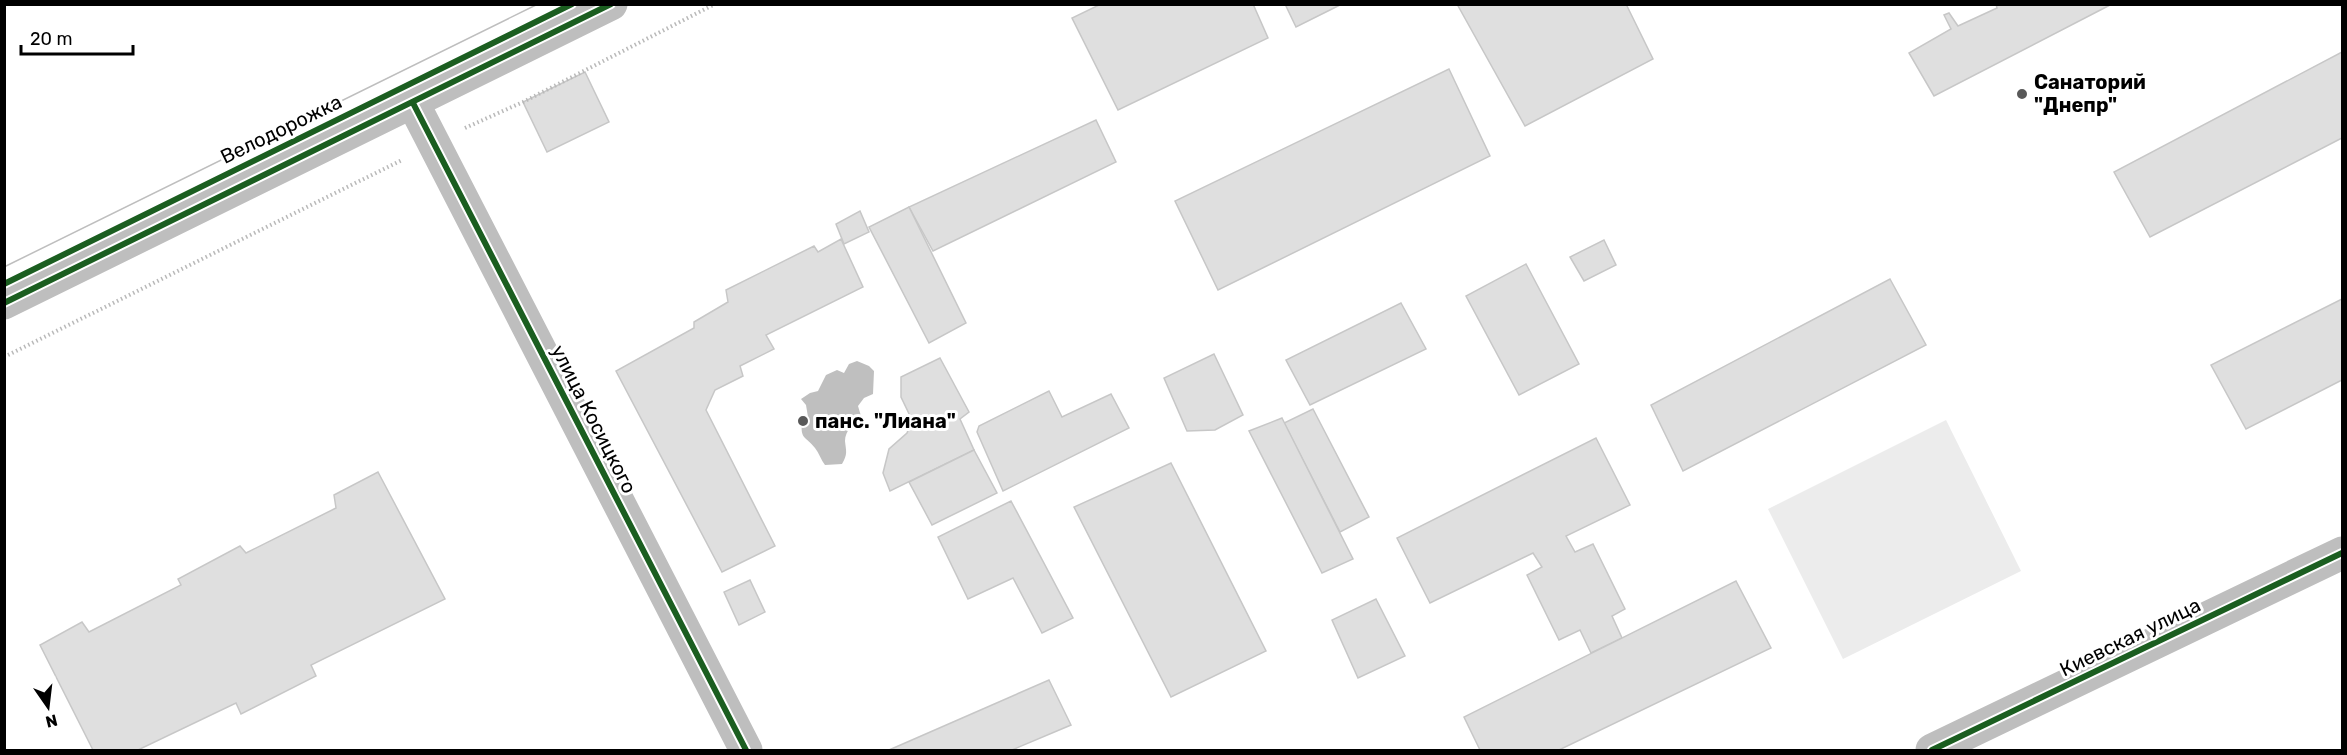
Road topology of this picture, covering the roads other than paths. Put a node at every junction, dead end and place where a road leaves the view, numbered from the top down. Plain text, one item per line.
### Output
1 (611, 4) edge
2 (413, 103) junction
3 (4, 303) edge
4 (2343, 553) edge
5 (746, 750) edge
6 (1932, 750) edge

1 - 2 street
2 - 3 street
2 - 5 street, улица Косицкого
4 - 6 street, Киевская улица

